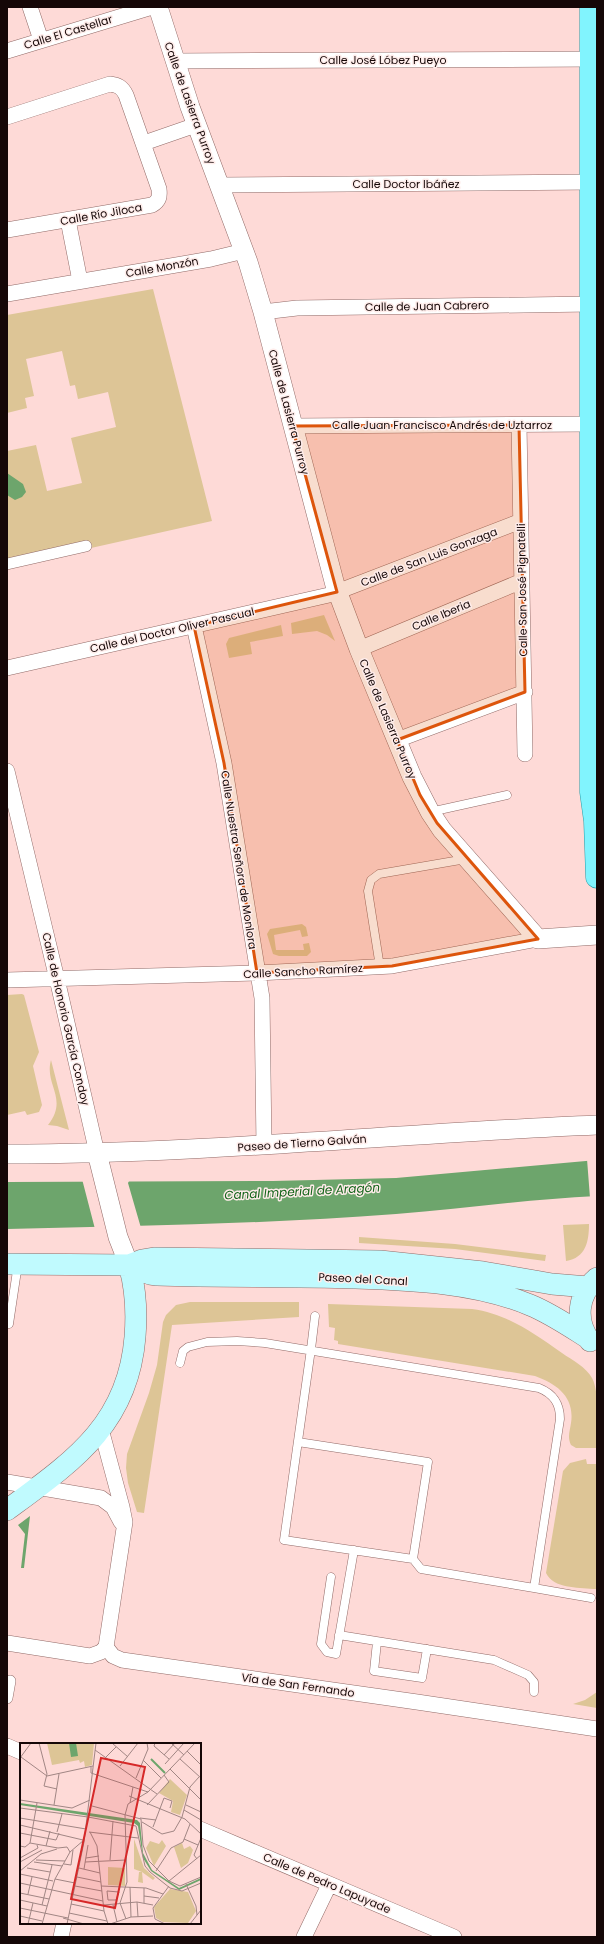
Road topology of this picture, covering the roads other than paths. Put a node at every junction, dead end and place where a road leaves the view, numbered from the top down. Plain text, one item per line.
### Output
1 (30, 7) edge
2 (152, 7) edge
3 (158, 7) edge
4 (592, 7) edge
5 (41, 40) junction
6 (7, 51) edge
7 (594, 59) edge
8 (174, 61) junction
9 (7, 117) edge
10 (196, 126) junction
11 (144, 144) junction
12 (592, 182) junction
13 (220, 185) junction
14 (68, 220) junction
15 (594, 222) edge
16 (7, 230) edge
17 (244, 251) junction
18 (80, 281) junction
19 (7, 294) edge
20 (592, 304) junction
21 (263, 312) junction
22 (591, 424) junction
23 (519, 425) junction
24 (292, 426) junction
25 (521, 522) junction
26 (86, 546) dead end
27 (7, 564) edge
28 (522, 581) junction
29 (337, 592) junction
30 (194, 626) junction
31 (359, 649) junction
32 (7, 668) edge
33 (525, 692) junction
34 (594, 726) edge
35 (397, 740) junction
36 (525, 754) dead end
37 (7, 772) edge
38 (507, 795) dead end
39 (430, 812) junction
40 (596, 819) edge
41 (468, 858) junction
42 (597, 877) edge
43 (597, 935) edge
44 (538, 939) junction
45 (380, 967) junction
46 (257, 973) junction
47 (57, 979) junction
48 (7, 980) edge
49 (597, 1125) edge
50 (264, 1146) junction
51 (97, 1153) junction
52 (7, 1154) edge
53 (12, 1264) edge
54 (129, 1265) junction
55 (592, 1283) edge
56 (314, 1316) dead end
57 (9, 1324) dead end
58 (592, 1343) edge
59 (311, 1349) junction
60 (180, 1363) dead end
61 (101, 1429) junction
62 (298, 1442) junction
63 (7, 1482) edge
64 (38, 1487) junction
65 (7, 1510) edge
66 (124, 1529) junction
67 (354, 1550) junction
68 (413, 1559) junction
69 (331, 1578) dead end
70 (534, 1588) junction
71 (592, 1598) dead end
72 (339, 1635) junction
73 (377, 1642) junction
74 (7, 1643) edge
75 (106, 1648) junction
76 (427, 1649) junction
77 (10, 1681) dead end
78 (534, 1692) dead end
79 (7, 1698) edge
80 (597, 1729) edge
81 (7, 1746) edge
82 (20, 1752) edge
83 (201, 1829) edge
84 (329, 1885) junction
85 (64, 1924) edge
86 (62, 1937) edge
87 (304, 1937) edge
88 (454, 1937) edge

1 - 5 street
2 - 5 street, Calle El Castellar
3 - 8 street, Calle de Lasierra Purroy
4 - 7 main road
5 - 6 street, Calle El Castellar
7 - 8 street, Calle José Lóbez Pueyo
7 - 12 main road
8 - 10 street, Calle de Lasierra Purroy
9 - 11 street, Calle Río Jiloca
10 - 11 street
10 - 13 street, Calle de Lasierra Purroy
11 - 14 street, Calle Río Jiloca
12 - 13 street, Calle Doctor Ibáñez
12 - 15 main road
13 - 17 street, Calle de Lasierra Purroy
14 - 16 street, Calle Río Jiloca
14 - 18 street
15 - 20 main road
17 - 18 street, Calle Monzón
17 - 21 street, Calle de Lasierra Purroy
18 - 19 street, Calle Monzón
20 - 21 street, Calle de Juan Cabrero
20 - 22 main road
21 - 24 street, Calle de Lasierra Purroy
22 - 23 street, Calle Juan Francisco Andrés de Uztarroz
22 - 34 main road
23 - 24 street, Calle Juan Francisco Andrés de Uztarroz
23 - 25 street, Calle San José Pignatelli
24 - 29 street, Calle de Lasierra Purroy
25 - 28 street, Calle San José Pignatelli
25 - 29 street, Calle de San Luis Gonzaga
26 - 27 street
28 - 31 street, Calle Iberia
28 - 33 street, Calle San José Pignatelli
29 - 30 street, Calle del Doctor Oliver Pascual
29 - 31 street, Calle de Lasierra Purroy
30 - 32 street, Calle del Doctor Oliver Pascual
30 - 46 street, Calle Nuestra Señora de Monlora
31 - 35 street, Calle de Lasierra Purroy
33 - 35 street
33 - 36 street, Calle San José Pignatelli
34 - 40 main road
35 - 39 street, Calle de Lasierra Purroy
37 - 47 street, Calle de Honorio García Condoy
38 - 39 lane
39 - 41 street, Calle de Lasierra Purroy
40 - 42 main road
41 - 44 street, Calle de Lasierra Purroy
41 - 45 lane
43 - 44 street, Calle Sancho Ramírez
44 - 45 street, Calle Sancho Ramírez
45 - 46 street, Calle Sancho Ramírez
46 - 47 street, Calle Sancho Ramírez
46 - 50 street, Calle Nuestra Señora de Monlora
47 - 48 street, Calle Sancho Ramírez
47 - 51 street, Calle de Honorio García Condoy
49 - 50 street, Paseo de Tierno Galván
50 - 51 street, Paseo de Tierno Galván
51 - 52 street, Paseo de Tierno Galván
51 - 54 street, Calle de Honorio García Condoy
53 - 54 main road, Paseo del Canal
53 - 57 lane
54 - 55 main road, Paseo del Canal
54 - 58 main road, Paseo del Canal
54 - 61 main road
55 - 58 main road, Paseo del Canal
56 - 59 lane
59 - 60 lane
59 - 62 lane
59 - 70 lane
61 - 64 main road
61 - 66 street
62 - 67 lane
62 - 68 lane
63 - 64 street
64 - 65 main road
64 - 66 street
66 - 75 street
67 - 68 lane
67 - 72 lane
68 - 70 lane
69 - 72 lane
70 - 71 lane
72 - 73 lane
73 - 76 lane
73 - 76 lane
74 - 75 street
75 - 80 street, Vía de San Fernando
76 - 78 lane
77 - 79 street
81 - 82 street
83 - 84 street, Calle de Pedro Lapuyade
84 - 87 street
84 - 88 street, Calle de Pedro Lapuyade
85 - 86 street

